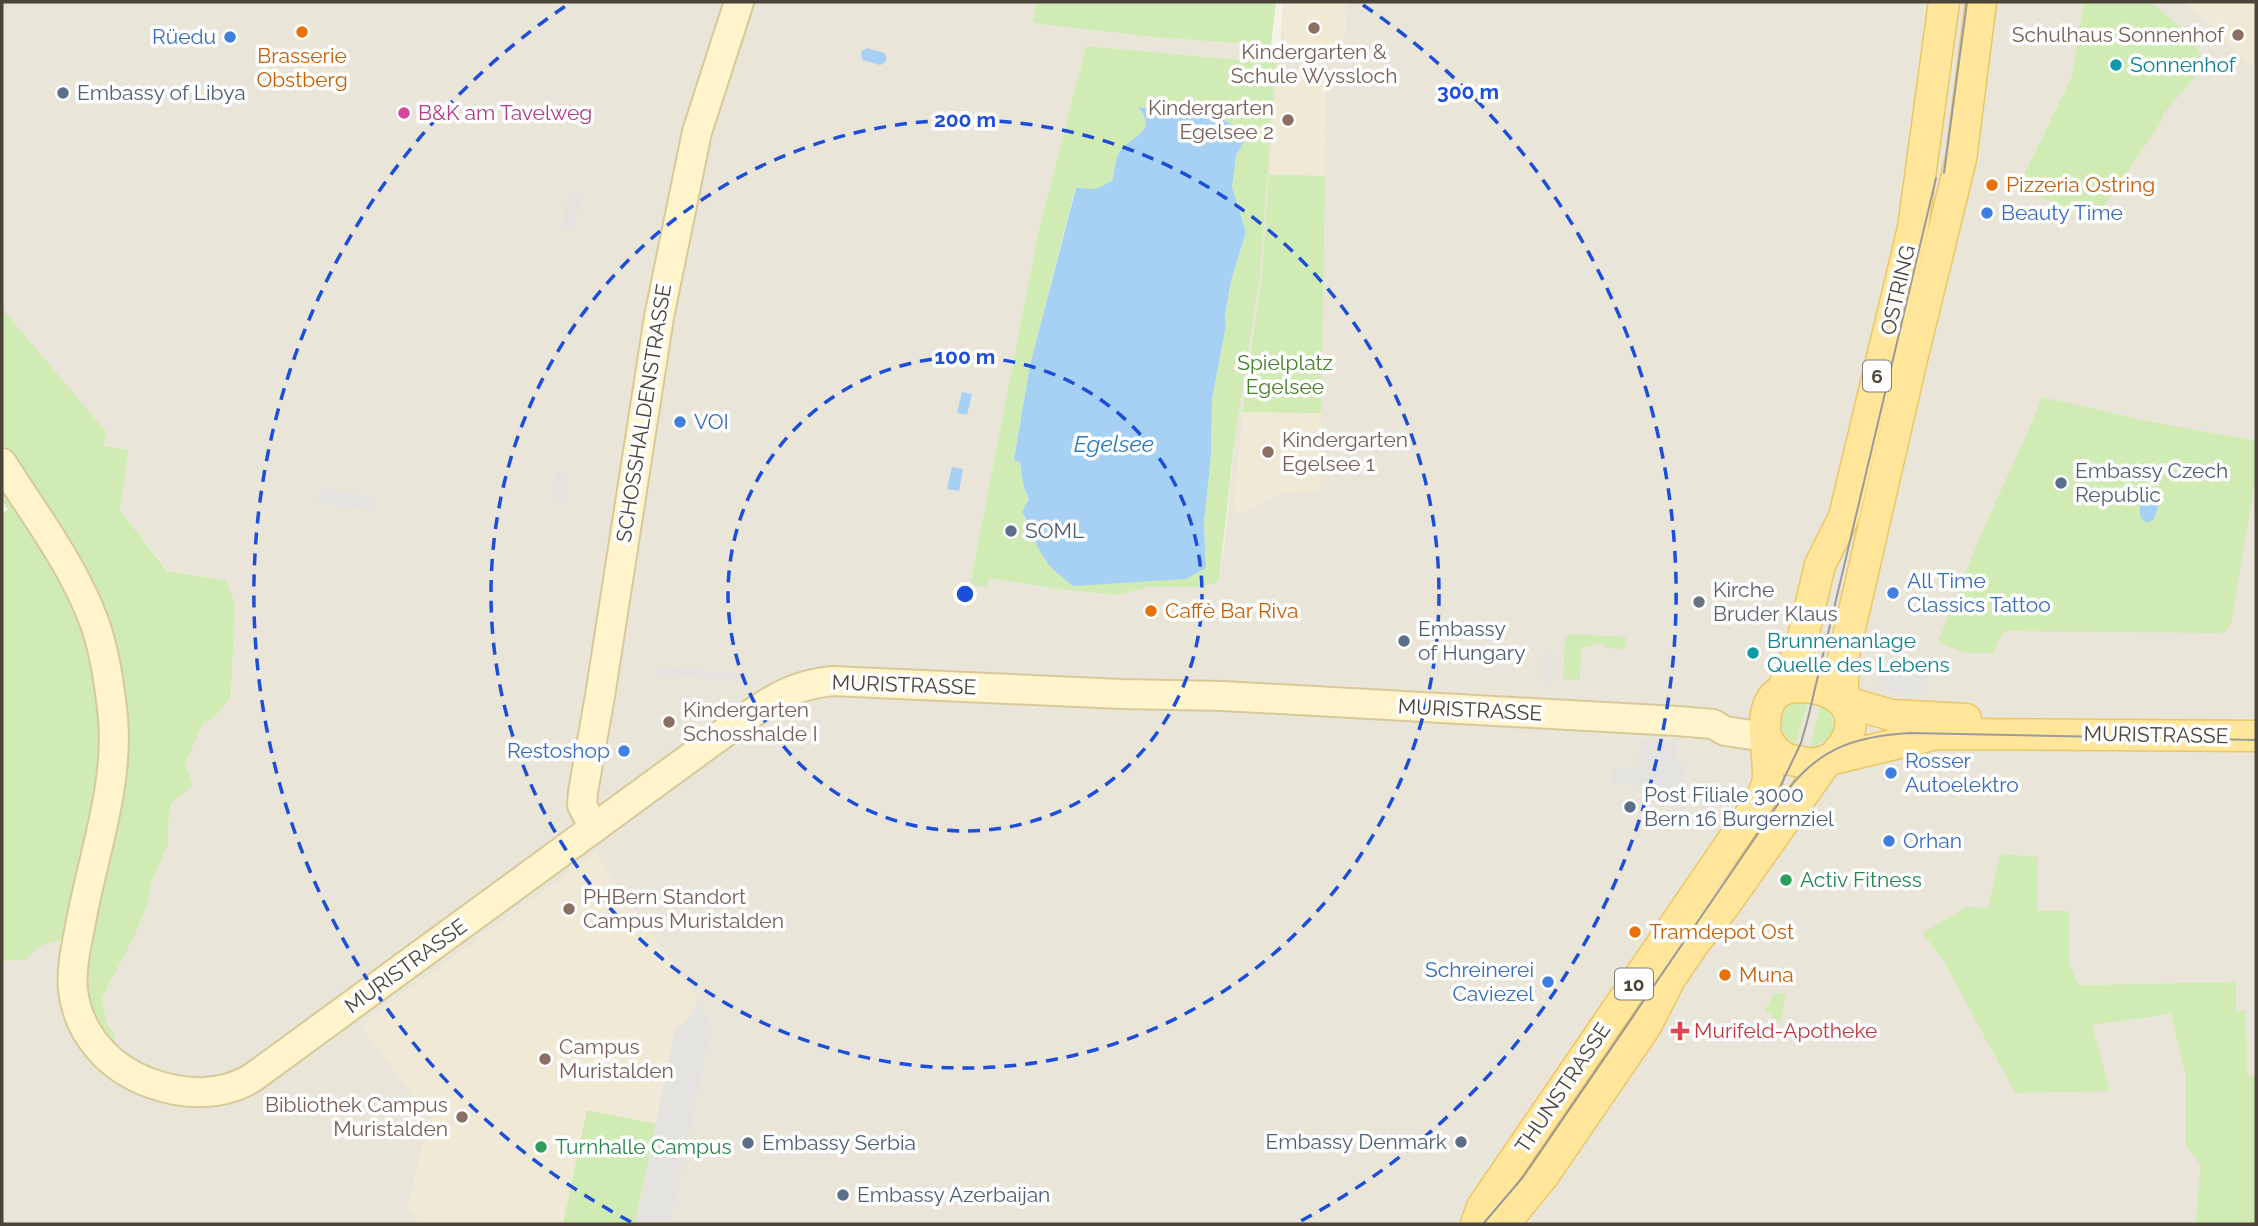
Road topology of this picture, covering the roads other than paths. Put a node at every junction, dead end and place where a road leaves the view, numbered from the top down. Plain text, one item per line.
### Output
1 (739, 2) edge
2 (1944, 2) edge
3 (1966, 2) edge
4 (1981, 2) edge
5 (1948, 209) junction
6 (2, 463) edge
7 (1777, 695) junction
8 (1843, 701) junction
9 (1713, 724) junction
10 (2056, 734) junction
11 (2256, 736) edge
12 (1766, 737) junction
13 (1826, 762) junction
14 (594, 828) junction
15 (1476, 1224) edge
16 (1504, 1224) edge

1 - 14 main road, SCHOSSHALDENSTRASSE
2 - 7 main road, OSTRING / 6
3 - 5 main road, OSTRING / 6
4 - 5 main road, OSTRING / 6
5 - 8 main road, OSTRING / 6
6 - 14 main road, MURISTRASSE
7 - 8 main road
7 - 9 main road, MURISTRASSE
7 - 12 main road
8 - 10 main road, MURISTRASSE
8 - 13 main road
9 - 12 main road, MURISTRASSE
9 - 14 main road, MURISTRASSE
10 - 11 main road, MURISTRASSE
10 - 13 main road, MURISTRASSE
12 - 13 main road
12 - 15 main road, THUNSTRASSE / 10
13 - 16 main road, THUNSTRASSE / 10

